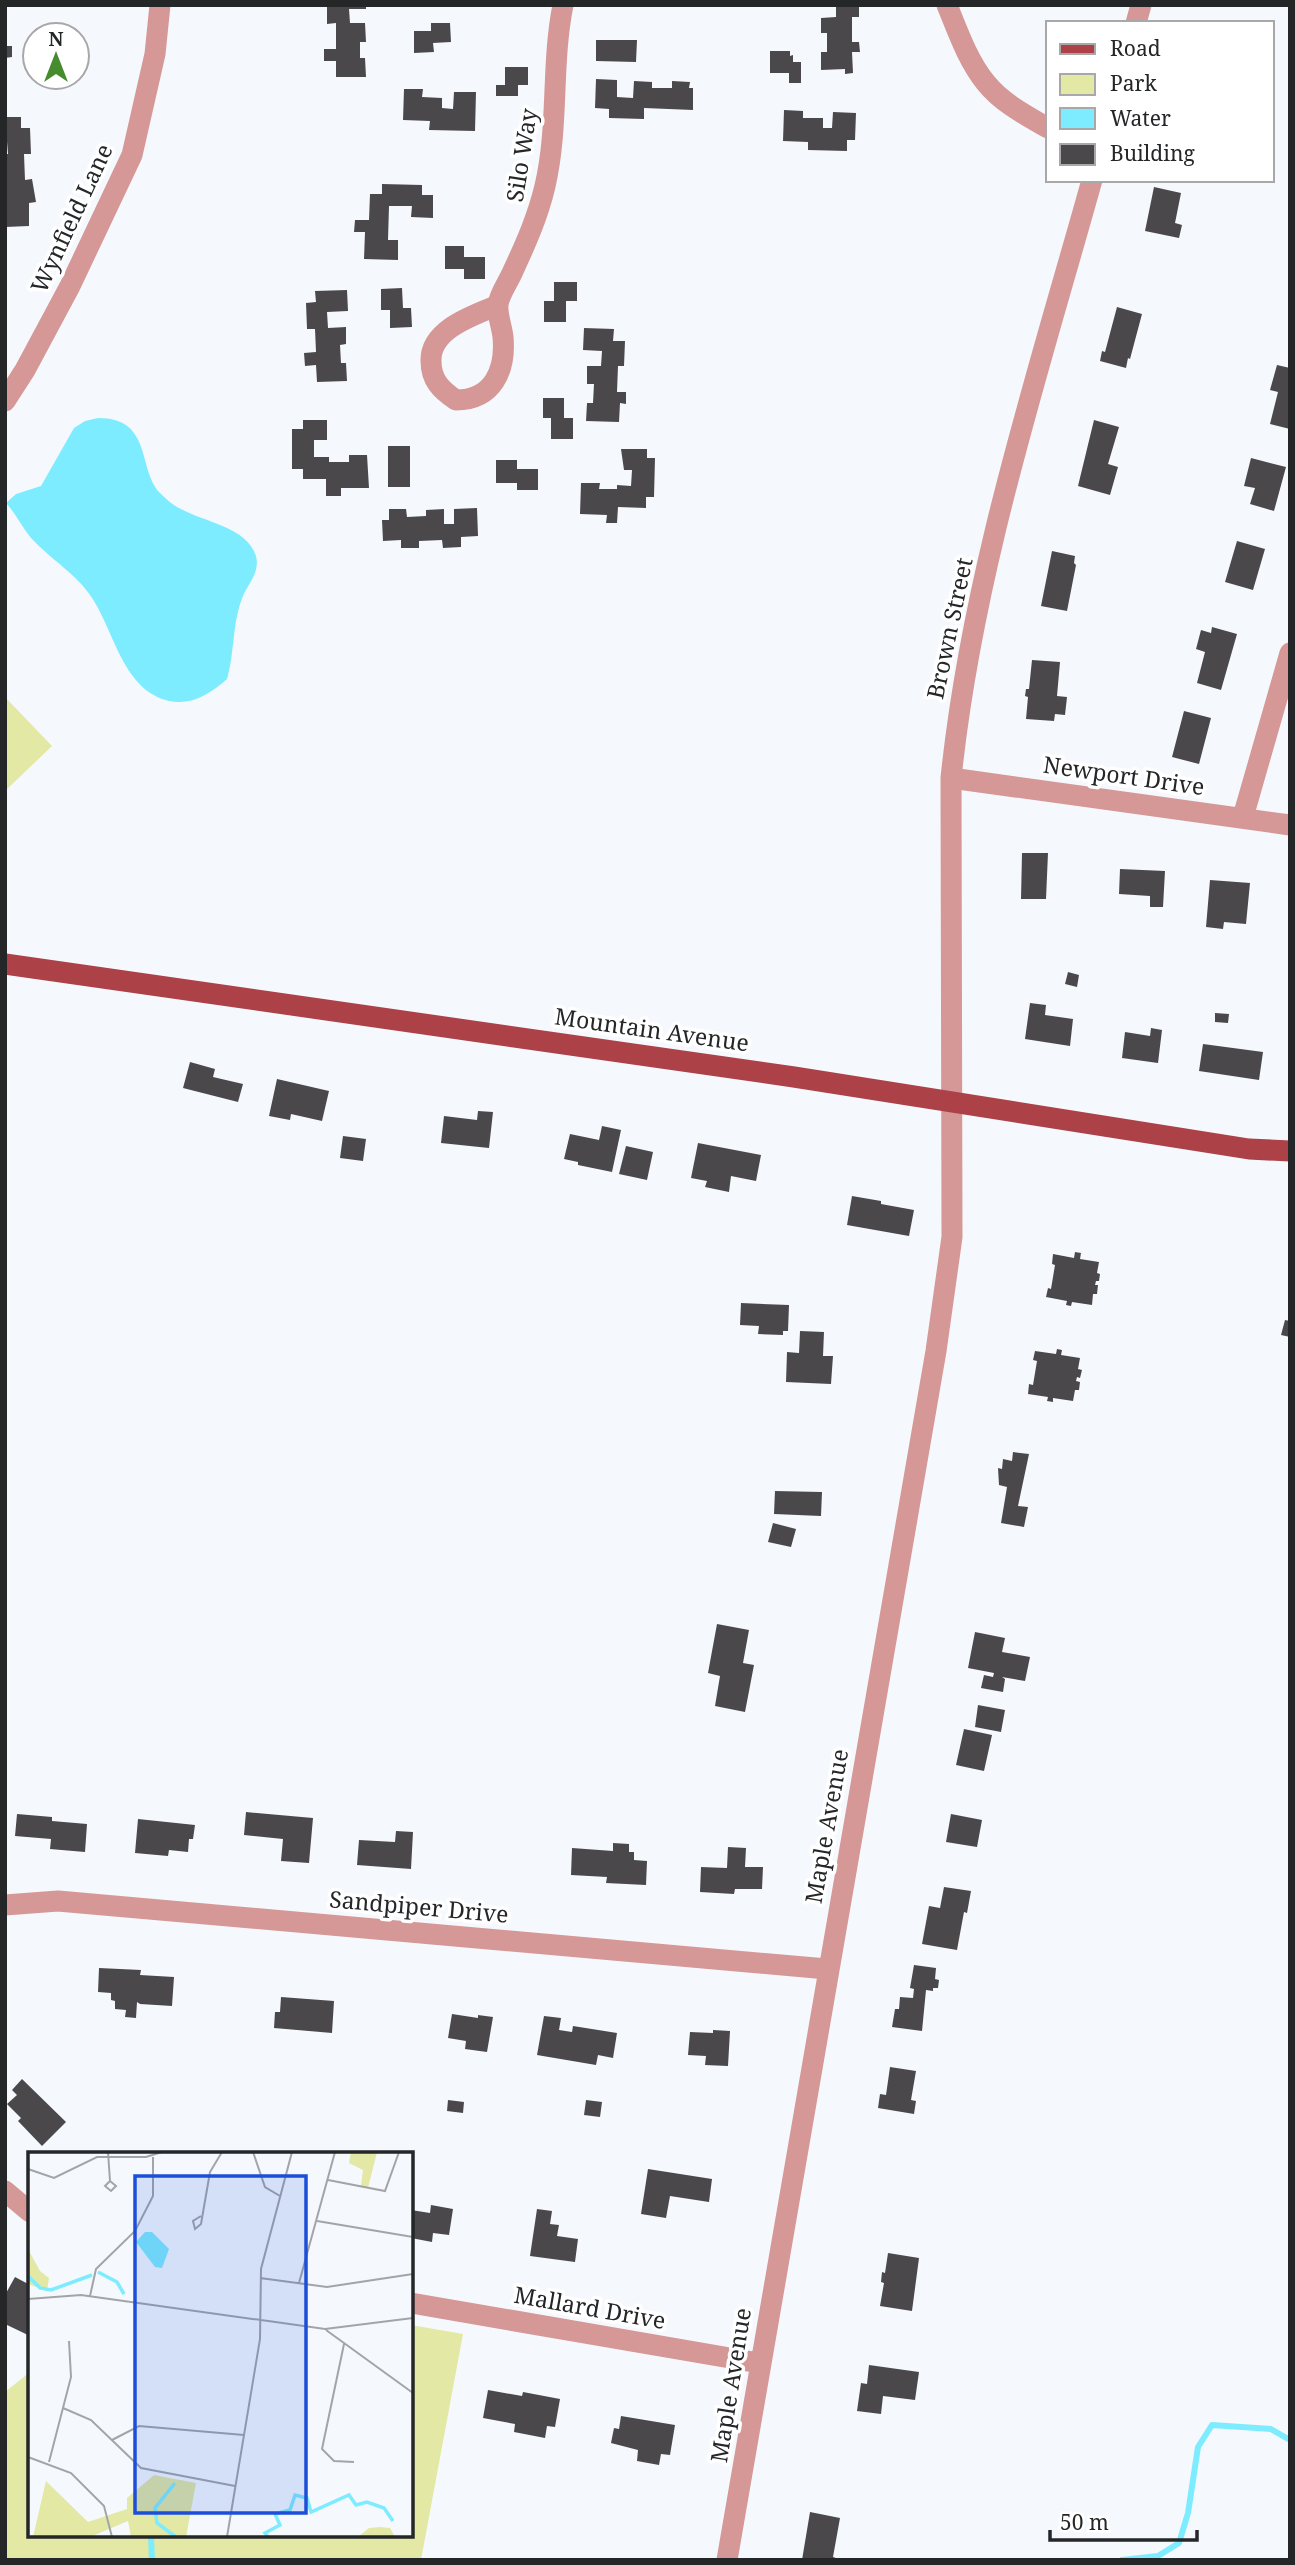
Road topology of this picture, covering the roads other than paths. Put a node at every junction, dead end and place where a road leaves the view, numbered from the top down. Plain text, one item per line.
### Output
1 (160, 5) edge
2 (563, 5) edge
3 (947, 5) edge
4 (1046, 127) edge
5 (1091, 182) edge
6 (498, 304) junction
7 (5, 401) edge
8 (1290, 653) edge
9 (951, 778) junction
10 (1243, 817) junction
11 (1290, 825) edge
12 (5, 964) edge
13 (951, 1100) junction
14 (1290, 1152) edge
15 (5, 1905) edge
16 (827, 1969) junction
17 (5, 2191) edge
18 (28, 2210) edge
19 (413, 2302) edge
20 (760, 2363) junction
21 (727, 2560) edge

1 - 7 street, Wynfield Lane
2 - 6 street, Silo Way
3 - 4 street
5 - 9 street, Brown Street
6 - 6 street
8 - 10 street
9 - 10 street, Newport Drive
9 - 13 street, Brown Street
10 - 11 street, Newport Drive
12 - 13 main road, Mountain Avenue
13 - 14 main road, Mountain Avenue
13 - 16 street, Maple Avenue
15 - 16 street, Sandpiper Drive
16 - 20 street, Maple Avenue
17 - 18 street
19 - 20 street, Mallard Drive
20 - 21 street, Maple Avenue

